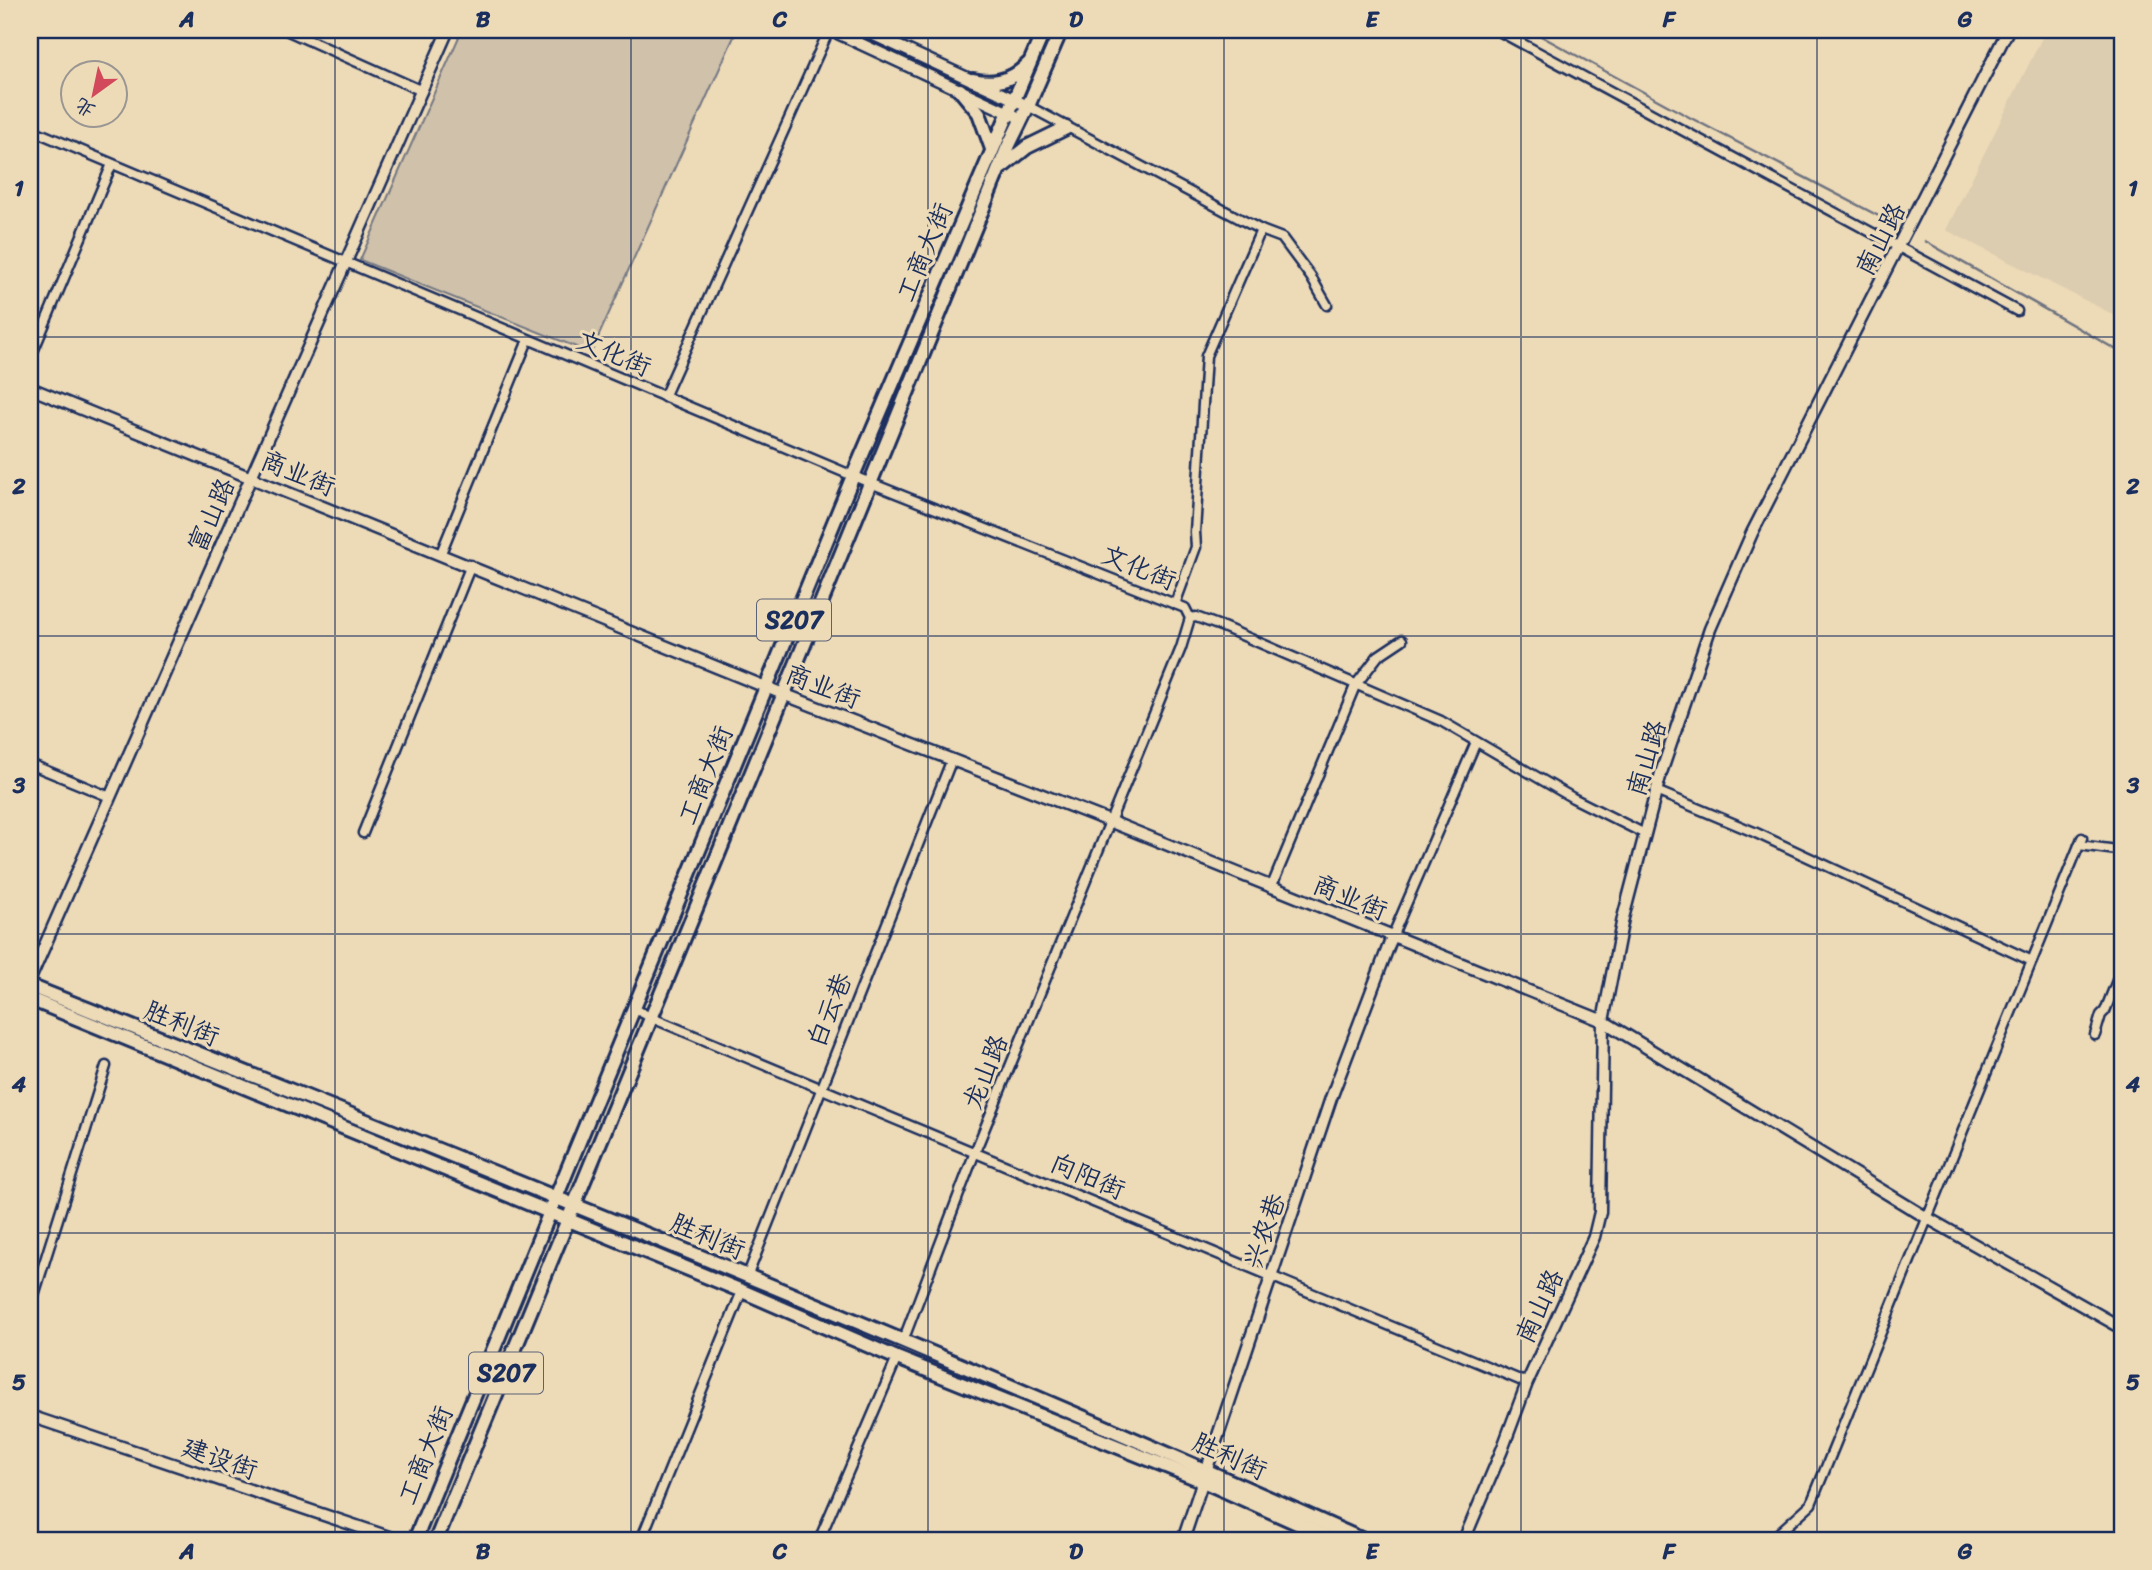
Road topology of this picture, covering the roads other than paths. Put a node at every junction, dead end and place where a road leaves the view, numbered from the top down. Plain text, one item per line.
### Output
1 (286, 30) edge
2 (449, 30) edge
3 (830, 30) edge
4 (863, 30) edge
5 (1044, 30) edge
6 (1060, 30) edge
7 (1497, 30) edge
8 (2008, 30) edge
9 (1032, 58) junction
10 (973, 80) junction
11 (960, 90) junction
12 (422, 91) junction
13 (1015, 99) junction
14 (1028, 106) junction
15 (1009, 113) junction
16 (1022, 119) junction
17 (1066, 128) junction
18 (30, 129) edge
19 (992, 149) junction
20 (112, 164) junction
21 (997, 172) junction
22 (1261, 230) junction
23 (1900, 247) junction
24 (346, 264) junction
25 (1327, 305) dead end
26 (2017, 311) dead end
27 (528, 340) junction
28 (30, 359) edge
29 (30, 388) edge
30 (664, 397) junction
31 (853, 476) junction
32 (251, 477) junction
33 (868, 482) junction
34 (441, 553) junction
35 (471, 565) junction
36 (1175, 604) junction
37 (1190, 618) junction
38 (1402, 640) dead end
39 (1356, 686) junction
40 (766, 687) junction
41 (783, 694) junction
42 (1476, 742) junction
43 (952, 759) junction
44 (30, 764) edge
45 (1656, 791) junction
46 (110, 797) junction
47 (1109, 821) junction
48 (363, 833) dead end
49 (1645, 834) junction
50 (2122, 853) edge
51 (1271, 888) junction
52 (1392, 937) junction
53 (2032, 961) junction
54 (2122, 968) edge
55 (30, 979) edge
56 (30, 986) edge
57 (30, 999) edge
58 (633, 1008) junction
59 (652, 1018) junction
60 (1603, 1021) junction
61 (2095, 1035) dead end
62 (106, 1066) dead end
63 (821, 1088) junction
64 (975, 1152) junction
65 (556, 1197) junction
66 (576, 1206) junction
67 (549, 1211) junction
68 (570, 1221) junction
69 (1271, 1276) junction
70 (747, 1277) junction
71 (742, 1291) junction
72 (30, 1308) edge
73 (2122, 1328) edge
74 (903, 1341) junction
75 (897, 1358) junction
76 (1527, 1383) junction
77 (30, 1416) edge
78 (1205, 1476) junction
79 (398, 1540) edge
80 (415, 1540) edge
81 (436, 1540) edge
82 (641, 1540) edge
83 (819, 1540) edge
84 (1183, 1540) edge
85 (1335, 1540) edge
86 (1363, 1540) edge
87 (1464, 1540) edge
88 (1771, 1540) edge

1 - 12 street
2 - 12 street, 富山路
3 - 11 street
3 - 30 street
4 - 10 street
5 - 9 main road, 工商大街 / S207
6 - 14 main road, 工商大街 / S207
7 - 23 street
8 - 23 street, 南山路
9 - 10 main road
9 - 13 main road, 工商大街 / S207
10 - 13 street
11 - 15 street
11 - 19 main road
12 - 24 street, 富山路
13 - 14 street
13 - 15 main road, 工商大街 / S207
14 - 16 main road, 工商大街 / S207
14 - 17 street
15 - 16 street
15 - 19 main road, 工商大街 / S207
16 - 21 main road, 工商大街 / S207
17 - 21 main road
17 - 22 street
18 - 20 street, 文化街
19 - 31 main road, 工商大街 / S207
20 - 24 street, 文化街
20 - 28 street
21 - 33 main road, 工商大街 / S207
22 - 25 street
22 - 36 street
23 - 26 street
23 - 45 street, 南山路
24 - 27 street, 文化街
24 - 32 street, 富山路
27 - 30 street, 文化街
27 - 34 street
29 - 32 street, 商业街
30 - 31 street, 文化街
31 - 33 street, 文化街
31 - 40 main road, 工商大街 / S207
32 - 34 street, 商业街
32 - 46 street, 富山路
33 - 36 street, 文化街
33 - 41 main road, 工商大街 / S207
34 - 35 street, 商业街
35 - 40 street, 商业街
35 - 48 street
36 - 37 street, 文化街
37 - 39 street
37 - 47 street, 龙山路
38 - 39 street
39 - 42 street
39 - 51 street
40 - 41 street, 商业街
40 - 58 main road, 工商大街 / S207
41 - 43 street, 商业街
41 - 59 main road, 工商大街 / S207
42 - 49 street
42 - 52 street
43 - 47 street, 商业街
43 - 63 street, 白云巷
44 - 46 street
45 - 49 street, 南山路
45 - 53 street
46 - 55 street, 富山路
47 - 51 street, 商业街
47 - 64 street, 龙山路
49 - 60 street, 南山路
50 - 53 street
51 - 52 street, 商业街
52 - 60 street, 商业街
52 - 69 street, 兴农巷
53 - 88 street
54 - 61 street
56 - 65 main road, 胜利街
57 - 67 main road, 胜利街
58 - 59 street, 向阳街
58 - 65 main road, 工商大街 / S207
59 - 63 street, 向阳街
59 - 66 main road, 工商大街 / S207
60 - 73 street, 商业街
60 - 76 street, 南山路
62 - 72 street
63 - 64 street, 向阳街
63 - 70 street, 白云巷
64 - 69 street, 向阳街
64 - 74 street, 龙山路
65 - 66 main road, 胜利街
65 - 67 main road, 工商大街 / S207
66 - 68 main road, 工商大街 / S207
66 - 70 main road, 胜利街
67 - 68 main road, 胜利街
67 - 80 main road, 工商大街 / S207
68 - 71 main road, 胜利街
68 - 81 main road, 工商大街 / S207
69 - 76 street, 向阳街
69 - 78 street, 兴农巷
70 - 74 main road, 胜利街
71 - 75 main road, 胜利街
71 - 82 street
74 - 78 main road, 胜利街
75 - 78 main road, 胜利街
75 - 83 street
76 - 87 street, 南山路
77 - 79 street, 建设街
78 - 84 street, 兴农巷
78 - 85 main road, 胜利街
78 - 86 main road, 胜利街

